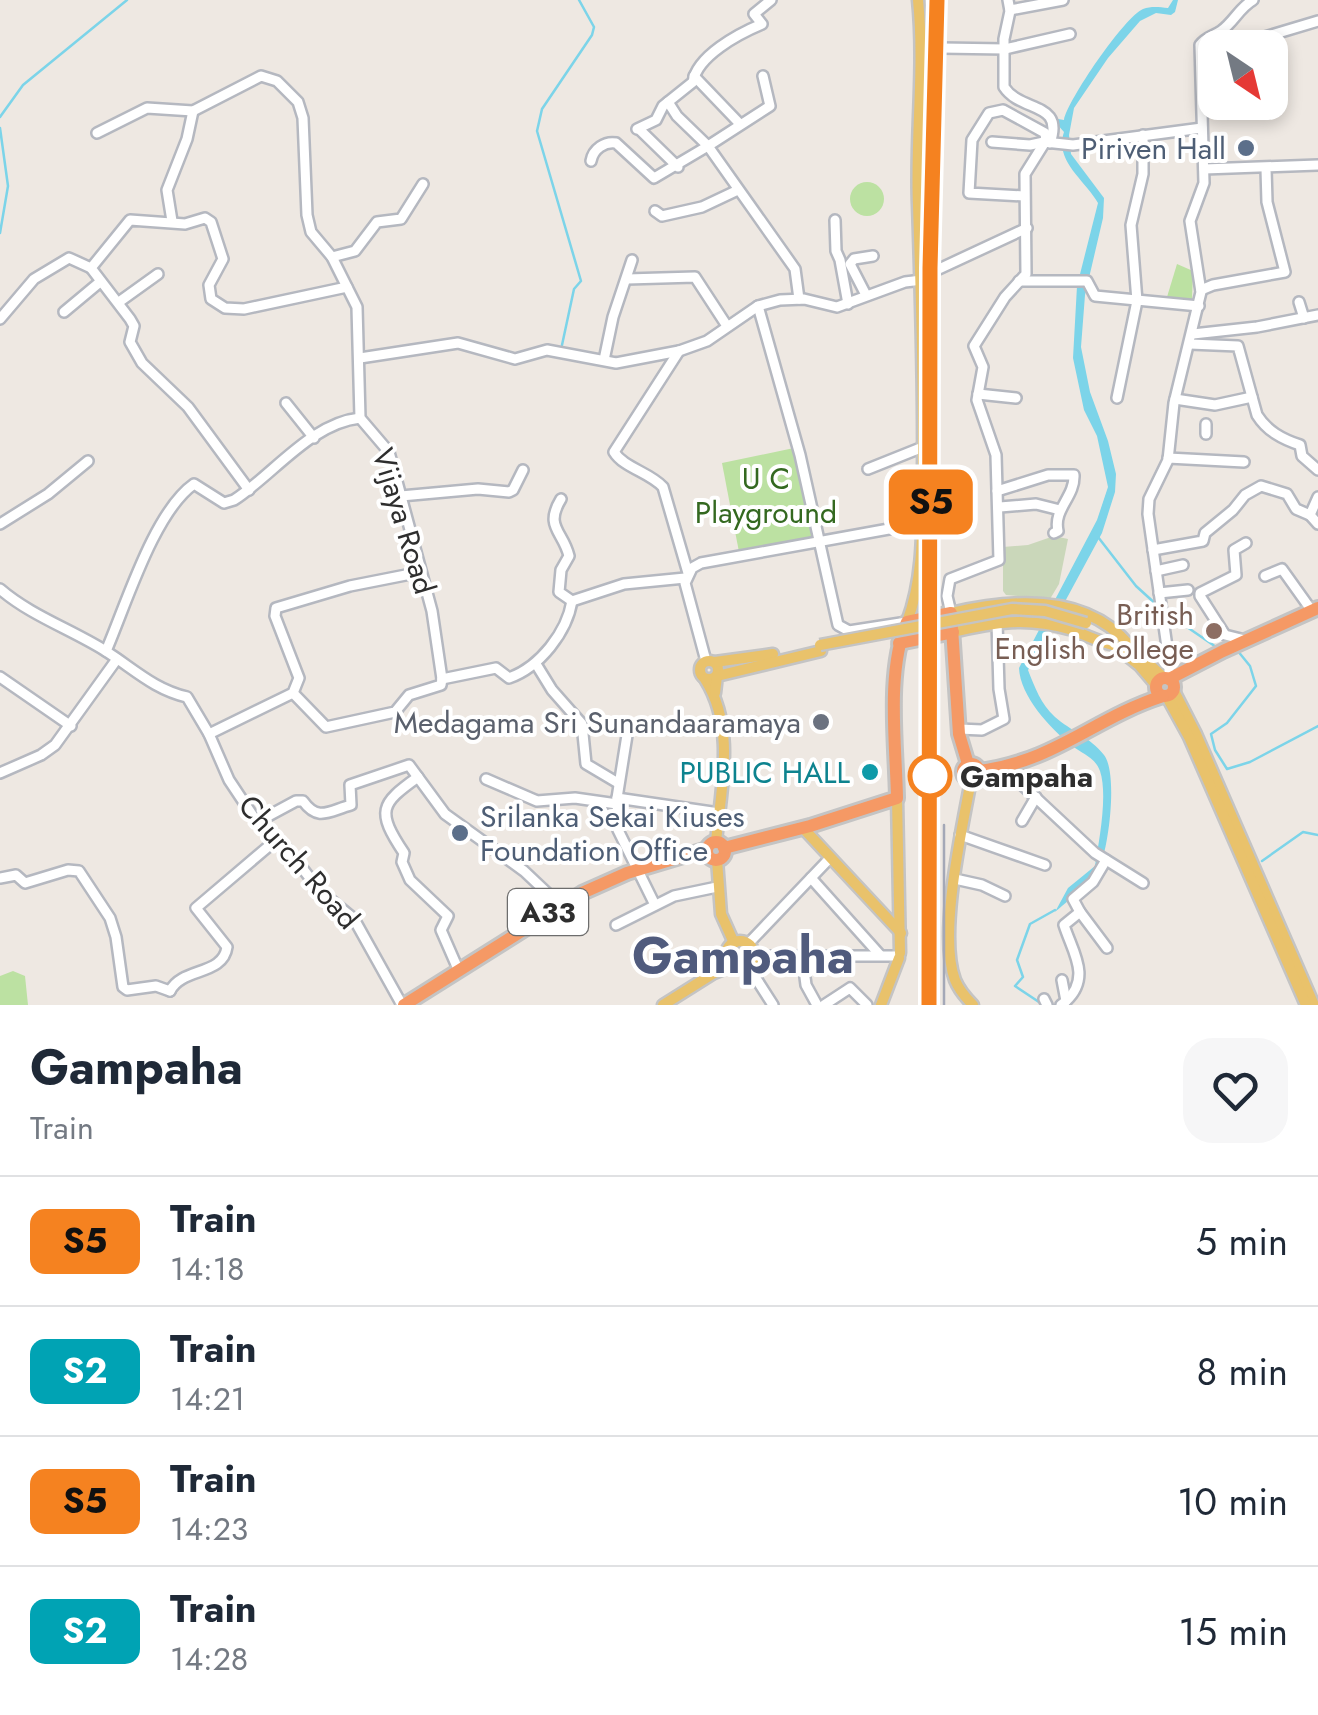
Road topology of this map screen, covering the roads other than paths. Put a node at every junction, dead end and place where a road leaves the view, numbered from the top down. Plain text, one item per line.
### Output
1 (771, 0) edge
2 (918, 0) edge
3 (1062, 0) edge
4 (1253, 0) edge
5 (1009, 5) edge
6 (1318, 21) edge
7 (1222, 30) edge
8 (1288, 30) edge
9 (1070, 34) dead end
10 (940, 48) dead end
11 (1005, 49) junction
12 (694, 76) junction
13 (763, 76) dead end
14 (668, 102) junction
15 (193, 111) junction
16 (1202, 120) edge
17 (740, 124) junction
18 (1202, 128) junction
19 (97, 133) dead end
20 (1144, 135) junction
21 (992, 142) dead end
22 (1050, 143) junction
23 (708, 146) junction
24 (591, 161) dead end
25 (1318, 165) edge
26 (678, 166) junction
27 (1204, 168) junction
28 (1266, 169) junction
29 (423, 184) dead end
30 (738, 190) junction
31 (1024, 196) junction
32 (655, 211) dead end
33 (835, 220) dead end
34 (172, 222) junction
35 (1027, 228) junction
36 (873, 256) dead end
37 (332, 257) junction
38 (632, 260) dead end
39 (91, 268) junction
40 (939, 269) dead end
41 (158, 274) dead end
42 (626, 278) junction
43 (922, 280) junction
44 (1019, 280) junction
45 (100, 282) junction
46 (347, 287) junction
47 (1201, 290) junction
48 (866, 296) junction
49 (799, 299) junction
50 (1136, 301) junction
51 (119, 302) junction
52 (1299, 302) dead end
53 (848, 304) junction
54 (758, 306) junction
55 (1199, 306) junction
56 (64, 312) dead end
57 (1318, 315) edge
58 (0, 318) edge
59 (1304, 318) junction
60 (727, 326) junction
61 (1191, 339) junction
62 (679, 351) junction
63 (360, 358) junction
64 (604, 360) junction
65 (978, 394) junction
66 (1252, 397) junction
67 (1016, 398) dead end
68 (1117, 398) dead end
69 (1175, 399) junction
70 (286, 403) dead end
71 (360, 418) junction
72 (314, 438) junction
73 (923, 446) junction
74 (1168, 458) junction
75 (88, 461) dead end
76 (1244, 462) dead end
77 (868, 469) dead end
78 (523, 470) dead end
79 (1318, 470) edge
80 (250, 490) junction
81 (997, 492) junction
82 (400, 496) junction
83 (1318, 497) edge
84 (561, 499) dead end
85 (1000, 507) junction
86 (1060, 510) junction
87 (1310, 515) junction
88 (922, 523) junction
89 (0, 524) edge
90 (1318, 524) edge
91 (1054, 533) dead end
92 (818, 541) junction
93 (1246, 543) dead end
94 (1153, 550) junction
95 (1183, 565) dead end
96 (1156, 571) junction
97 (421, 572) junction
98 (687, 575) junction
99 (1265, 576) dead end
100 (0, 589) edge
101 (1188, 590) dead end
102 (1159, 593) junction
103 (572, 600) junction
104 (1315, 610) edge
105 (951, 613) junction
106 (907, 622) junction
107 (998, 622) junction
108 (1085, 626) junction
109 (953, 632) junction
110 (1243, 641) junction
111 (899, 643) junction
112 (1114, 645) junction
113 (1130, 646) junction
114 (106, 651) junction
115 (800, 652) junction
116 (117, 658) junction
117 (710, 662) junction
118 (536, 664) junction
119 (0, 677) edge
120 (711, 678) junction
121 (442, 679) junction
122 (1166, 686) junction
123 (293, 694) junction
124 (71, 726) junction
125 (628, 730) dead end
126 (959, 730) junction
127 (209, 734) junction
128 (1004, 768) junction
129 (973, 772) junction
130 (0, 773) edge
131 (418, 776) junction
132 (486, 779) dead end
133 (618, 783) junction
134 (1036, 797) junction
135 (897, 798) junction
136 (616, 801) junction
137 (719, 813) junction
138 (1022, 821) dead end
139 (257, 822) junction
140 (803, 828) junction
141 (960, 835) junction
142 (276, 840) junction
143 (715, 851) junction
144 (1102, 857) junction
145 (830, 858) junction
146 (1045, 865) dead end
147 (640, 872) junction
148 (0, 878) edge
149 (810, 878) junction
150 (955, 879) junction
151 (1143, 883) dead end
152 (717, 887) junction
153 (1005, 896) dead end
154 (655, 905) junction
155 (562, 908) junction
156 (1080, 912) junction
157 (616, 925) dead end
158 (901, 932) junction
159 (734, 942) junction
160 (748, 944) junction
161 (1107, 948) dead end
162 (802, 954) junction
163 (880, 955) junction
164 (898, 956) junction
165 (729, 961) junction
166 (751, 961) junction
167 (460, 972) junction
168 (1062, 980) dead end
169 (170, 991) junction
170 (1064, 1003) edge
171 (172, 1005) edge
172 (403, 1005) edge
173 (417, 1005) edge
174 (663, 1005) edge
175 (773, 1005) edge
176 (821, 1005) edge
177 (867, 1005) edge
178 (881, 1005) edge
179 (973, 1005) edge
180 (1306, 1005) edge
181 (1314, 1005) edge

1 - 12 street
2 - 43 main road
3 - 5 street
4 - 7 street
5 - 11 street
6 - 8 street
9 - 11 street
10 - 11 street
11 - 22 street
12 - 14 street
12 - 17 street
13 - 17 street
14 - 23 street
14 - 26 street
15 - 19 street, Vijaya Road
15 - 34 street
15 - 37 street, Vijaya Road
16 - 18 street
17 - 23 street
18 - 20 street
18 - 27 street
20 - 22 street
20 - 50 street
21 - 22 street
22 - 31 street
22 - 31 street
23 - 26 street
23 - 30 street
24 - 26 street
25 - 28 street
27 - 28 street
27 - 47 street
28 - 47 street
29 - 37 street
30 - 32 street
30 - 49 street
31 - 35 street
33 - 53 street
34 - 39 street
34 - 46 street
35 - 40 street
35 - 44 street
36 - 48 street
37 - 46 street, Vijaya Road
38 - 42 street
39 - 45 street
39 - 58 street
41 - 51 street
42 - 60 street
42 - 64 street
43 - 48 street
43 - 73 main road
44 - 50 street
44 - 65 street
45 - 51 street
45 - 56 street
46 - 63 street, Vijaya Road
47 - 55 street
48 - 53 street
49 - 53 street
49 - 54 street
50 - 55 street
50 - 68 street
51 - 80 street
52 - 59 street
54 - 60 street
54 - 92 street
55 - 61 street
57 - 59 street
59 - 61 street
60 - 62 street
61 - 66 street
61 - 69 street
62 - 64 street
62 - 98 street
63 - 64 street
63 - 71 street, Vijaya Road
65 - 67 street
65 - 81 street
66 - 69 street
66 - 79 street
69 - 74 street
70 - 72 street
71 - 72 street
71 - 82 street, Vijaya Road
72 - 80 street
73 - 77 street
73 - 88 main road
74 - 76 street
74 - 94 street
75 - 89 street
78 - 82 street
80 - 114 street
81 - 85 street
81 - 86 street
82 - 97 street, Vijaya Road
83 - 87 street
84 - 103 street
85 - 86 street
85 - 105 street
86 - 91 street
87 - 90 street
87 - 94 street
88 - 92 street
88 - 106 main road
92 - 98 street
92 - 106 street
93 - 110 street
94 - 96 street
95 - 96 street
96 - 102 street
97 - 121 street, Vijaya Road
97 - 123 street
98 - 103 street
98 - 117 street
99 - 104 street
100 - 114 street, Church Road
101 - 102 street
102 - 122 street
103 - 118 street
104 - 110 highway
105 - 106 highway
105 - 109 highway
105 - 113 main road
106 - 111 highway
107 - 109 main road
107 - 112 main road
107 - 126 street
108 - 112 main road
108 - 113 main road
108 - 115 main road, bridge
109 - 111 highway
109 - 126 highway
110 - 122 highway
111 - 135 highway
112 - 122 main road
113 - 122 main road
114 - 116 street, Church Road
115 - 117 main road
115 - 120 main road
116 - 124 street
116 - 127 street, Church Road
117 - 120 main road
117 - 120 main road
118 - 121 street
118 - 133 street
119 - 124 street
120 - 137 main road
121 - 123 street
122 - 128 highway
122 - 180 main road
122 - 181 main road
123 - 127 street
124 - 130 street
125 - 133 street
126 - 129 highway
127 - 139 street, Church Road
128 - 129 highway
128 - 134 street
129 - 141 main road
131 - 139 street
131 - 155 street
131 - 167 street
132 - 136 street
133 - 136 street
134 - 138 street
134 - 144 street
135 - 140 highway, A33
135 - 158 main road
136 - 137 street
136 - 147 street
137 - 143 main road
139 - 142 street, Church Road
140 - 143 highway, A33
140 - 145 main road
141 - 146 street
141 - 150 main road
142 - 169 street
142 - 172 street, Church Road
143 - 147 highway, A33
143 - 152 main road
144 - 151 street
144 - 156 street
145 - 149 street
145 - 158 main road
147 - 154 street
147 - 155 highway, A33
148 - 169 street
149 - 160 street
149 - 163 street
150 - 153 street
150 - 179 main road
152 - 154 street
152 - 159 main road
154 - 157 street
155 - 167 highway, A33
156 - 161 street
156 - 170 street
158 - 164 main road
159 - 160 main road
159 - 165 main road
160 - 166 main road
162 - 163 street
162 - 166 street
162 - 176 street
163 - 164 street
164 - 178 main road
165 - 166 main road
165 - 174 main road
166 - 175 street
167 - 172 highway, A33
167 - 173 highway, A33
168 - 170 street
169 - 171 street
176 - 177 street

